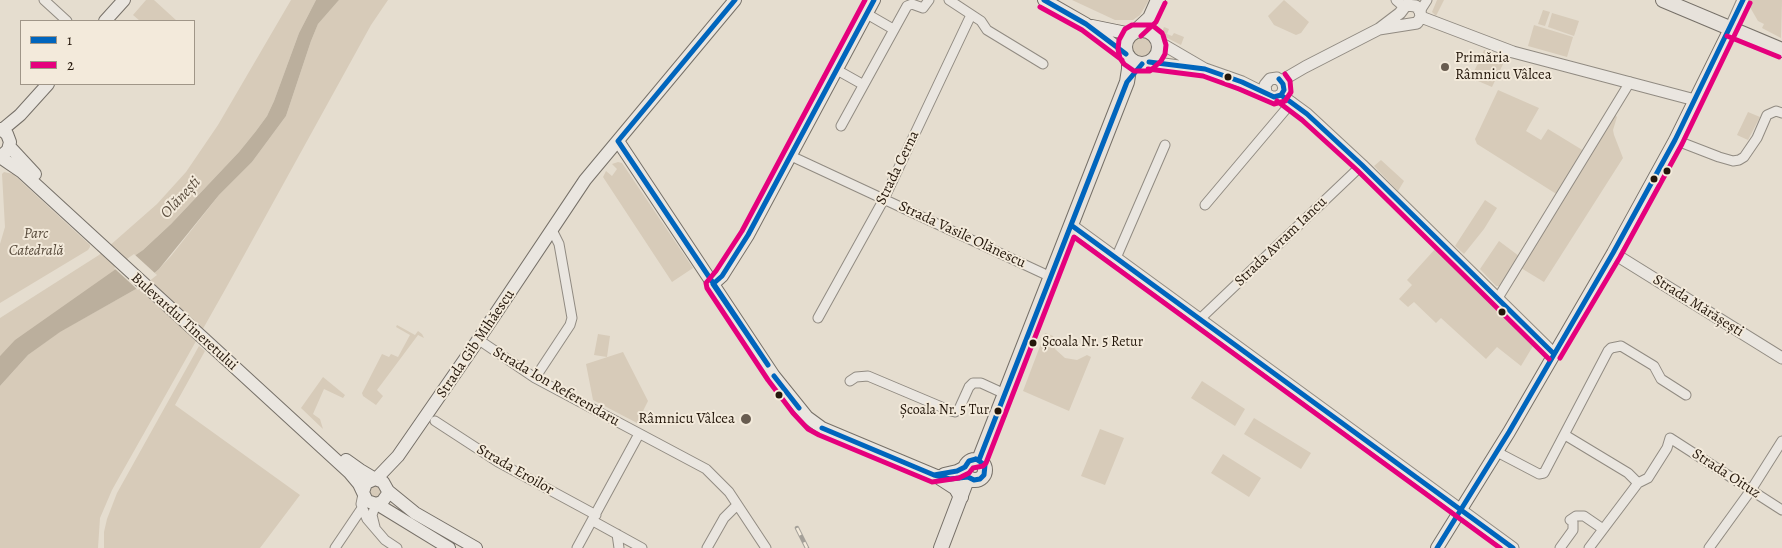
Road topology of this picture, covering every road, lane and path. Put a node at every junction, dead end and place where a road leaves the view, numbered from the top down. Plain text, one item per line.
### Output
1 (44, 0) edge
2 (124, 0) edge
3 (735, 0) edge
4 (874, 0) edge
5 (929, 0) edge
6 (948, 0) edge
7 (1044, 0) edge
8 (1427, 0) edge
9 (1663, 0) edge
10 (1743, 0) edge
11 (1156, 5) edge
12 (1686, 5) edge
13 (1410, 7) edge
14 (867, 14) junction
15 (971, 15) junction
16 (66, 20) edge
17 (106, 20) edge
18 (1086, 24) junction
19 (893, 29) junction
20 (1379, 29) junction
21 (1730, 29) junction
22 (1134, 33) junction
23 (1155, 38) junction
24 (1782, 50) edge
25 (1128, 56) junction
26 (1146, 63) junction
27 (1043, 64) dead end
28 (1205, 69) junction
29 (837, 70) junction
30 (1281, 81) junction
31 (1127, 82) junction
32 (1630, 82) junction
33 (862, 84) junction
34 (47, 85) edge
35 (1266, 88) junction
36 (1281, 95) junction
37 (1695, 100) junction
38 (1292, 102) junction
39 (1782, 113) edge
40 (636, 118) junction
41 (841, 126) dead end
42 (5, 136) edge
43 (1675, 140) junction
44 (618, 141) junction
45 (1165, 145) dead end
46 (791, 156) junction
47 (0, 157) edge
48 (604, 157) junction
49 (630, 158) junction
50 (1362, 165) junction
51 (884, 199) junction
52 (1205, 205) dead end
53 (1071, 225) junction
54 (552, 230) junction
55 (103, 242) junction
56 (1613, 253) junction
57 (1116, 258) junction
58 (1050, 277) junction
59 (713, 284) junction
60 (1498, 298) junction
61 (818, 318) dead end
62 (1200, 319) junction
63 (203, 334) junction
64 (479, 340) junction
65 (1554, 354) junction
66 (1782, 358) edge
67 (535, 378) junction
68 (850, 381) dead end
69 (1005, 394) junction
70 (1686, 395) dead end
71 (435, 422) dead end
72 (639, 434) junction
73 (1565, 435) junction
74 (1782, 441) edge
75 (1497, 452) junction
76 (398, 456) junction
77 (970, 475) junction
78 (936, 476) junction
79 (375, 479) junction
80 (1638, 483) junction
81 (387, 489) junction
82 (1751, 490) junction
83 (363, 493) junction
84 (961, 497) junction
85 (377, 504) junction
86 (738, 505) junction
87 (362, 508) junction
88 (1461, 510) junction
89 (1782, 510) edge
90 (594, 518) junction
91 (1603, 529) junction
92 (378, 532) junction
93 (617, 534) junction
94 (947, 543) edge
95 (335, 548) edge
96 (397, 548) edge
97 (448, 548) edge
98 (476, 548) edge
99 (577, 548) edge
100 (619, 548) edge
101 (642, 548) edge
102 (707, 548) edge
103 (766, 548) edge
104 (1437, 548) edge
105 (1512, 548) edge
106 (1560, 548) edge
107 (1589, 548) edge
108 (1709, 548) edge

1 - 16 street
2 - 17 main road
3 - 40 main road, Strada Gib Mihăescu
4 - 14 main road
5 - 19 street
6 - 15 street
7 - 18 main road
8 - 13 street
9 - 12 main road
10 - 21 street
11 - 22 main road
11 - 23 main road
12 - 21 main road
13 - 20 street
13 - 20 street
13 - 32 street
14 - 19 street
14 - 29 main road
15 - 27 street
15 - 51 street, Strada Cerna
18 - 22 main road
18 - 25 main road
19 - 33 street
20 - 30 street
21 - 24 main road
21 - 37 main road
22 - 23 main road
22 - 25 main road
23 - 26 main road
23 - 28 street
25 - 26 main road
25 - 31 main road
26 - 28 street
26 - 31 main road
28 - 35 street
29 - 33 street
29 - 46 main road
30 - 35 street
30 - 36 street
31 - 53 main road
32 - 37 street
32 - 60 street
33 - 41 street
34 - 42 main road
35 - 36 street
36 - 38 street
37 - 43 main road
38 - 50 street
38 - 52 street
39 - 43 street
40 - 44 main road, Strada Gib Mihăescu
40 - 49 main road
42 - 47 main road, Bulevardul Tineretului
42 - 55 main road, Bulevardul Tineretului
43 - 56 main road
44 - 48 main road, Strada Gib Mihăescu
44 - 49 main road
45 - 57 street
46 - 51 street, Strada Vasile Olănescu
46 - 59 main road
47 - 55 main road, Bulevardul Tineretului
48 - 49 main road
48 - 54 main road, Strada Gib Mihăescu
49 - 59 main road
50 - 60 street
50 - 62 street, Strada Avram Iancu
51 - 58 street, Strada Vasile Olănescu
51 - 61 street, Strada Cerna
53 - 57 street
53 - 58 main road
54 - 64 main road, Strada Gib Mihăescu
54 - 67 street
55 - 63 main road, Bulevardul Tineretului
56 - 65 main road
56 - 66 street, Strada Mărășești
57 - 62 street
58 - 69 main road
59 - 78 main road
60 - 65 street
62 - 88 street
63 - 79 main road, Bulevardul Tineretului
63 - 83 main road, Bulevardul Tineretului
64 - 67 street, Strada Ion Referendaru
64 - 76 main road, Strada Gib Mihăescu
65 - 75 main road
67 - 72 street, Strada Ion Referendaru
68 - 69 street
69 - 77 main road
70 - 73 street
71 - 90 street, Strada Eroilor
72 - 86 street, Strada Ion Referendaru
72 - 90 street
73 - 75 street
73 - 80 street
74 - 82 street
75 - 88 main road
76 - 79 main road, Strada Gib Mihăescu
76 - 81 main road, Strada Gib Mihăescu
77 - 78 main road
77 - 84 main road
77 - 94 main road
78 - 84 main road
79 - 81 main road, Bulevardul Tineretului
79 - 83 main road
80 - 82 street, Strada Oituz
80 - 91 street
81 - 85 main road
81 - 98 main road, Bulevardul Tineretului
82 - 89 street, Strada Oituz
82 - 108 street
83 - 85 main road, Bulevardul Tineretului
83 - 87 street
84 - 94 main road
85 - 92 street
85 - 97 main road, Bulevardul Tineretului
86 - 102 street
86 - 103 street, Strada Ion Referendaru
87 - 92 street
87 - 95 street
88 - 104 main road
88 - 105 street
90 - 93 street, Strada Eroilor
90 - 99 street
91 - 106 street
91 - 107 street
92 - 96 street
93 - 100 street
93 - 101 street, Strada Eroilor

